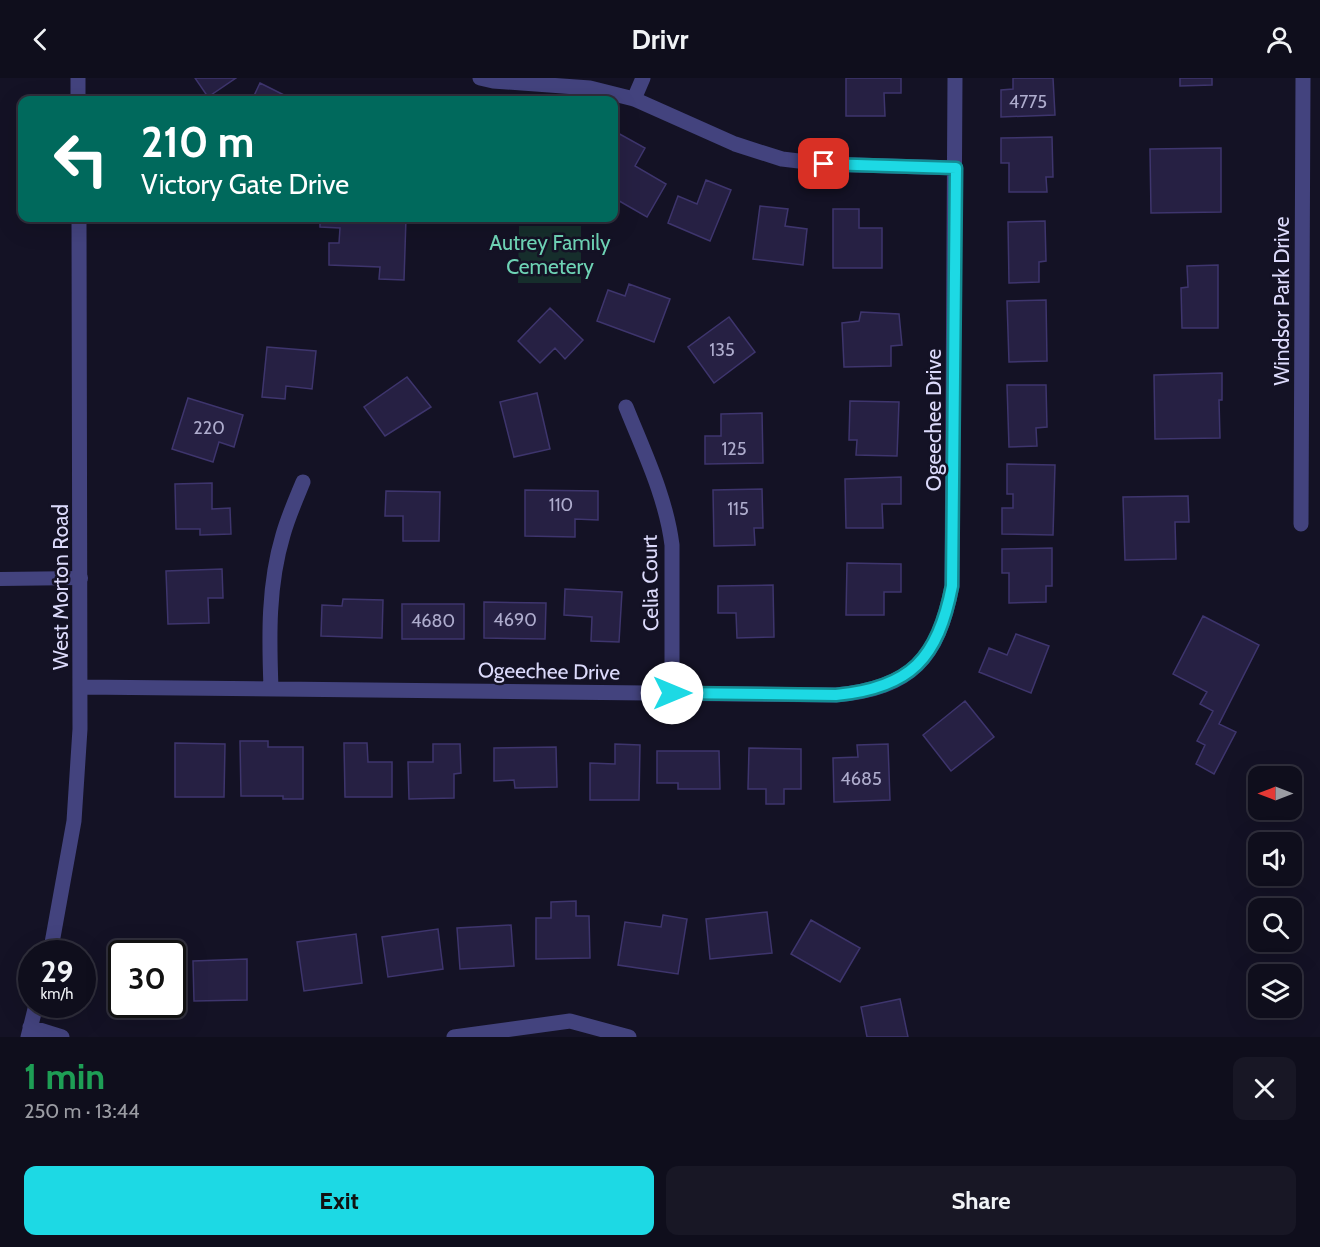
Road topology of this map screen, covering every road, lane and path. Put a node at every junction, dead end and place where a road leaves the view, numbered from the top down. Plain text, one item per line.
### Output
1 (78, 78) edge
2 (480, 78) edge
3 (643, 78) edge
4 (955, 78) edge
5 (1303, 78) edge
6 (78, 96) edge
7 (634, 99) junction
8 (956, 168) junction
9 (79, 222) edge
10 (626, 407) dead end
11 (303, 482) dead end
12 (1301, 524) dead end
13 (81, 578) junction
14 (0, 579) edge
15 (81, 687) junction
16 (271, 688) junction
17 (672, 693) junction
18 (53, 940) edge
19 (29, 1032) edge
20 (63, 1037) edge
21 (454, 1037) edge
22 (629, 1037) edge

1 - 6 street
2 - 7 street
3 - 7 street
4 - 8 street, Ogeechee Drive
5 - 12 street, Windsor Park Drive
7 - 8 street
8 - 17 street, Ogeechee Drive
9 - 13 street, West Morton Road
10 - 17 street, Celia Court
11 - 16 street
13 - 14 lane
13 - 15 street, West Morton Road
15 - 16 street, Ogeechee Drive
15 - 18 street, West Morton Road
16 - 17 street, Ogeechee Drive
19 - 20 street
21 - 22 street

